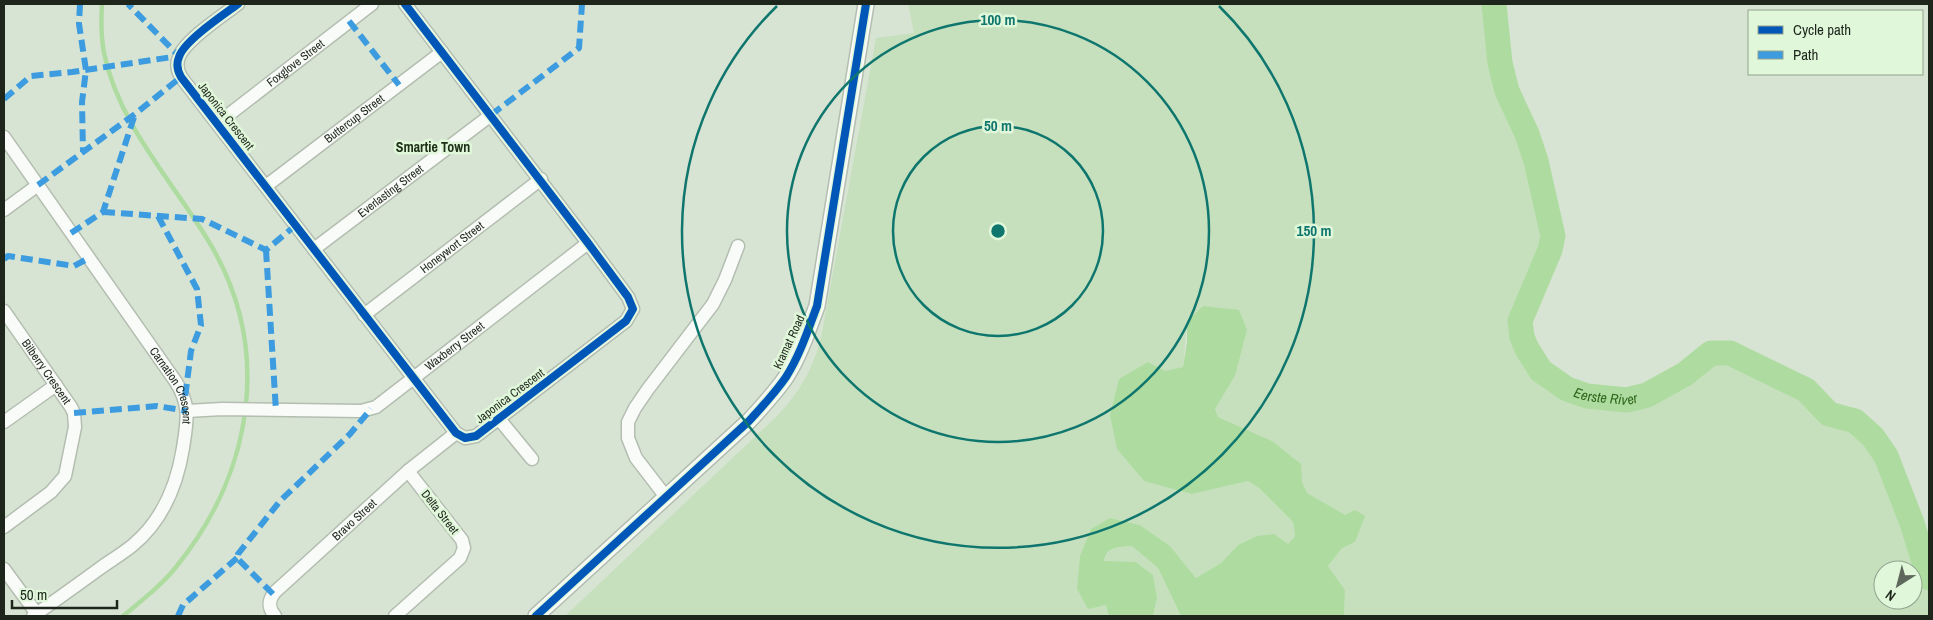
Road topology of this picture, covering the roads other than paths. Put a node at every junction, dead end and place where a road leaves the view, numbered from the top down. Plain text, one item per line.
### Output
1 (238, 4) edge
2 (372, 4) edge
3 (405, 4) edge
4 (866, 4) edge
5 (442, 52) junction
6 (491, 116) junction
7 (218, 123) junction
8 (4, 137) edge
9 (540, 179) junction
10 (38, 185) junction
11 (266, 186) junction
12 (4, 210) edge
13 (588, 243) junction
14 (738, 246) dead end
15 (314, 250) junction
16 (4, 312) edge
17 (364, 315) junction
18 (413, 379) junction
19 (56, 385) junction
20 (187, 410) junction
21 (499, 419) junction
22 (4, 422) edge
23 (456, 433) junction
24 (532, 459) dead end
25 (408, 471) junction
26 (666, 497) junction
27 (4, 527) edge
28 (4, 569) edge
29 (35, 615) edge
30 (275, 616) edge
31 (395, 616) edge
32 (536, 616) edge

1 - 7 street, Japonica Crescent
2 - 7 street, Foxglove Street
3 - 5 street, Japonica Crescent
4 - 26 street, Kramat Road
5 - 6 street, Japonica Crescent
5 - 11 street, Buttercup Street
6 - 9 street, Japonica Crescent
6 - 15 street, Everlasting Street
7 - 11 street, Japonica Crescent
8 - 10 street, Carnation Crescent
9 - 13 street, Japonica Crescent
9 - 17 street, Honeywort Street
10 - 12 street
10 - 20 street, Carnation Crescent
11 - 15 street, Japonica Crescent
13 - 18 street, Waxberry Street
13 - 21 street, Japonica Crescent
14 - 26 street
15 - 17 street, Japonica Crescent
16 - 19 street, Bilberry Crescent
17 - 18 street, Japonica Crescent
18 - 20 street, Waxberry Street
18 - 23 street, Japonica Crescent
19 - 22 street
19 - 27 street, Bilberry Crescent
20 - 29 street, Carnation Crescent
21 - 23 street, Japonica Crescent
21 - 24 street
23 - 25 street, Bravo Street
25 - 30 street, Bravo Street
25 - 31 street, Delta Street
26 - 32 street, Kramat Road
28 - 29 street

